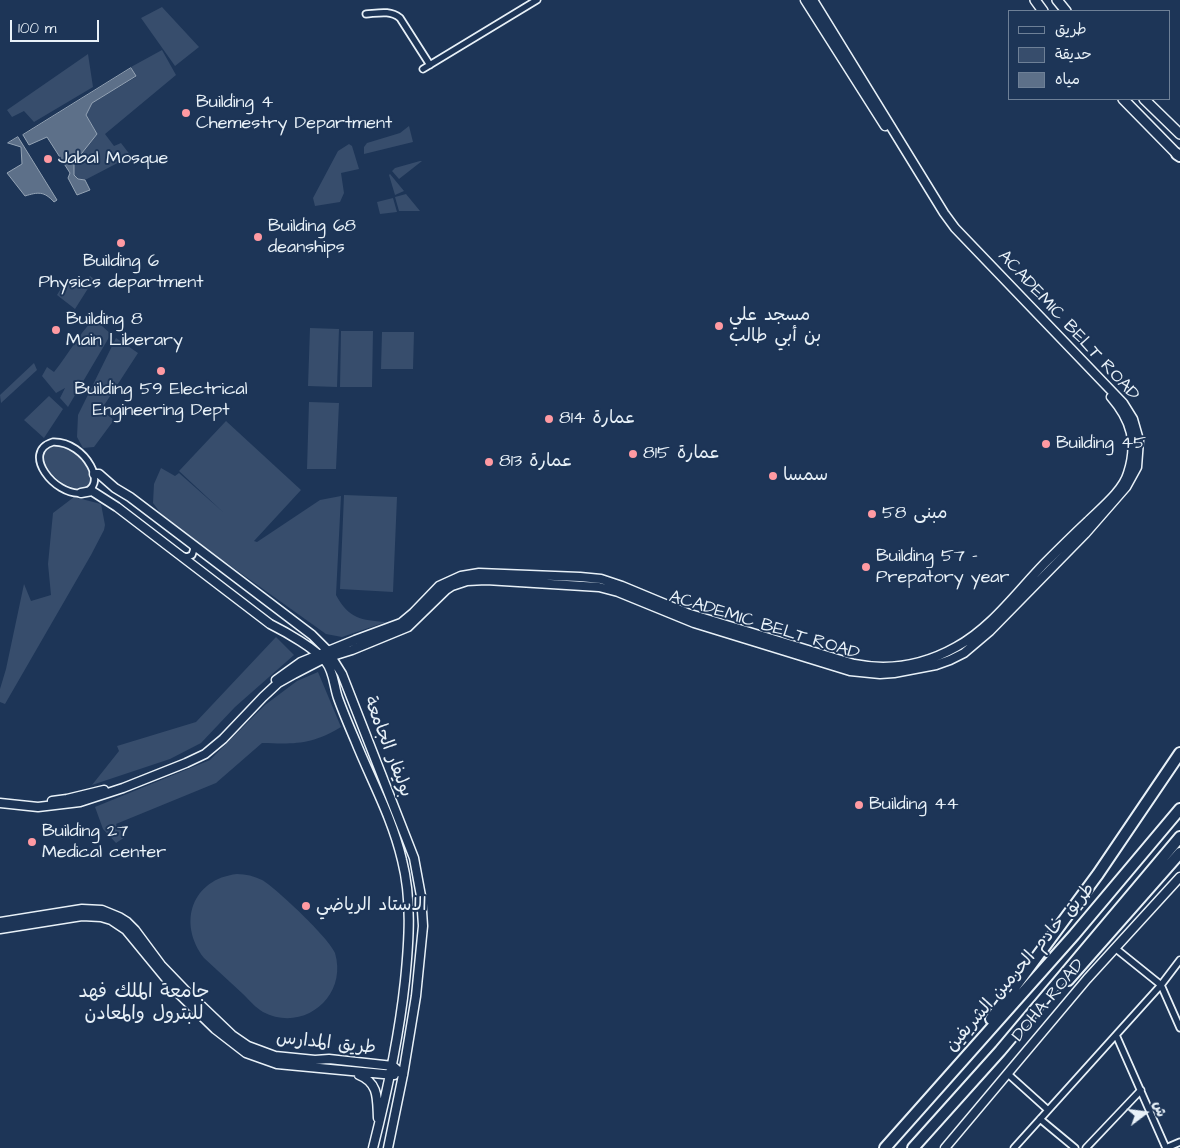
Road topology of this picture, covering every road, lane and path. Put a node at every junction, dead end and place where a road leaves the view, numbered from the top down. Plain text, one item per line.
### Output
1 (537, 0) edge
2 (805, 0) edge
3 (813, 0) edge
4 (1057, 0) edge
5 (1065, 10) edge
6 (366, 14) dead end
7 (430, 65) junction
8 (423, 69) dead end
9 (1124, 100) edge
10 (1145, 100) edge
11 (1180, 134) edge
12 (1179, 155) edge
13 (94, 474) junction
14 (81, 493) junction
15 (191, 543) junction
16 (182, 556) junction
17 (330, 653) junction
18 (321, 657) junction
19 (1180, 752) edge
20 (0, 798) edge
21 (0, 803) edge
22 (1180, 809) edge
23 (1180, 837) edge
24 (1180, 853) edge
25 (414, 858) junction
26 (403, 861) junction
27 (1180, 877) edge
28 (0, 922) edge
29 (0, 929) edge
30 (1115, 948) junction
31 (1180, 960) edge
32 (1161, 985) junction
33 (1180, 1028) edge
34 (1116, 1035) junction
35 (1000, 1051) junction
36 (393, 1066) junction
37 (350, 1072) junction
38 (1008, 1074) junction
39 (390, 1075) junction
40 (403, 1075) junction
41 (1141, 1090) junction
42 (934, 1093) junction
43 (1048, 1110) junction
44 (1040, 1119) junction
45 (378, 1128) junction
46 (1180, 1142) edge
47 (373, 1148) edge
48 (388, 1148) edge
49 (885, 1148) edge
50 (913, 1148) edge
51 (945, 1148) edge
52 (1014, 1148) edge
53 (1075, 1148) edge
54 (1086, 1148) edge
55 (1166, 1148) edge

1 - 7 street
2 - 17 street, ACADEMIC BELT ROAD
3 - 17 street, ACADEMIC BELT ROAD
4 - 5 main road
6 - 7 street
7 - 8 street
9 - 12 main road
10 - 11 main road
13 - 14 street
13 - 14 street
13 - 15 street, بوليفار الجامعة
14 - 16 street, بوليفار الجامعة
15 - 16 street
15 - 17 street, بوليفار الجامعة
16 - 18 street, بوليفار الجامعة
17 - 18 street, ACADEMIC BELT ROAD
17 - 25 street, بوليفار الجامعة
18 - 20 street, ACADEMIC BELT ROAD
18 - 21 street, ACADEMIC BELT ROAD
18 - 26 street, بوليفار الجامعة
19 - 42 highway
22 - 42 highway, طريق خادم الحرمين الشريفين
23 - 35 highway, طريق خادم الحرمين الشريفين
24 - 35 highway
25 - 26 street
25 - 40 street, بوليفار الجامعة
26 - 36 street, بوليفار الجامعة
27 - 30 street, DOHA ROAD
28 - 36 street, طريق المدارس
29 - 37 street
30 - 32 street
30 - 38 street, DOHA ROAD
31 - 32 street
32 - 33 street
32 - 34 street
34 - 41 street
34 - 43 street
35 - 50 highway, طريق خادم الحرمين الشريفين
36 - 39 street, بوليفار الجامعة
36 - 40 street, طريق المدارس
37 - 39 street
37 - 45 street
38 - 43 street
38 - 51 street, DOHA ROAD
39 - 40 street
39 - 45 street, بوليفار الجامعة
40 - 48 street, بوليفار الجامعة
41 - 54 street
41 - 55 street
42 - 49 highway, طريق خادم الحرمين الشريفين
43 - 44 street
44 - 52 street
44 - 53 street
45 - 47 street, بوليفار الجامعة
46 - 55 street

